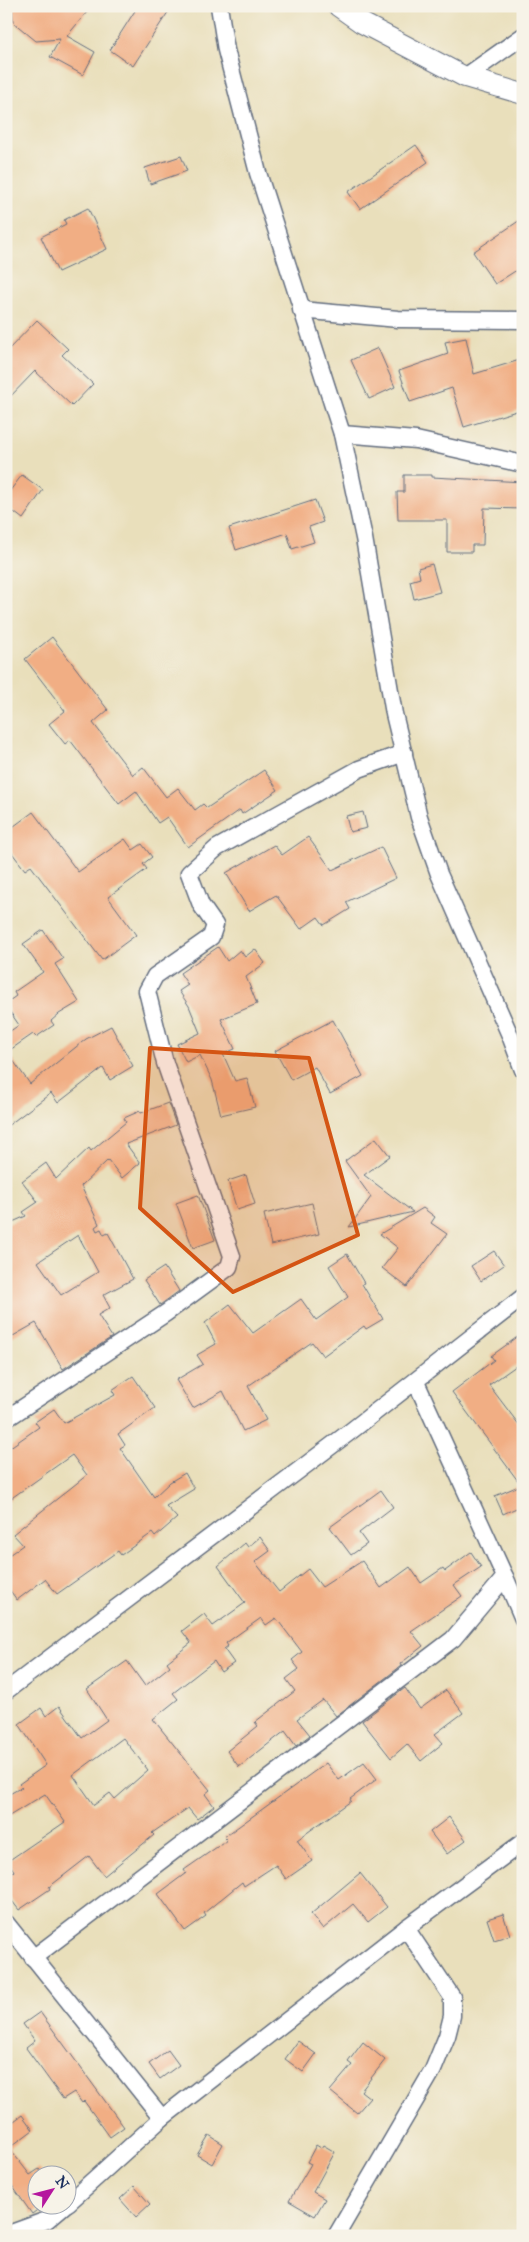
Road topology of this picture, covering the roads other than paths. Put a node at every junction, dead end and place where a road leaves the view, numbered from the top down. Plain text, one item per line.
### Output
1 (219, 6) edge
2 (338, 6) edge
3 (523, 36) edge
4 (465, 77) junction
5 (523, 94) edge
6 (301, 310) junction
7 (523, 320) edge
8 (342, 434) junction
9 (523, 464) edge
10 (404, 753) junction
11 (523, 1070) edge
12 (523, 1298) edge
13 (416, 1382) junction
14 (6, 1419) edge
15 (505, 1577) junction
16 (523, 1620) edge
17 (6, 1691) edge
18 (523, 1842) edge
19 (6, 1923) edge
20 (406, 1928) junction
21 (33, 1958) junction
22 (162, 2118) junction
23 (78, 2194) edge
24 (54, 2214) edge
25 (10, 2230) edge
26 (336, 2236) edge

1 - 6 street
2 - 4 street
3 - 4 street
4 - 5 street
6 - 7 street
6 - 8 street
8 - 9 street
8 - 10 street
10 - 11 street
10 - 14 street
12 - 13 street
13 - 15 street
13 - 17 street
15 - 16 street
15 - 21 street
18 - 20 street
19 - 21 street
20 - 22 street
20 - 26 street
21 - 22 street
22 - 23 street
24 - 25 street

